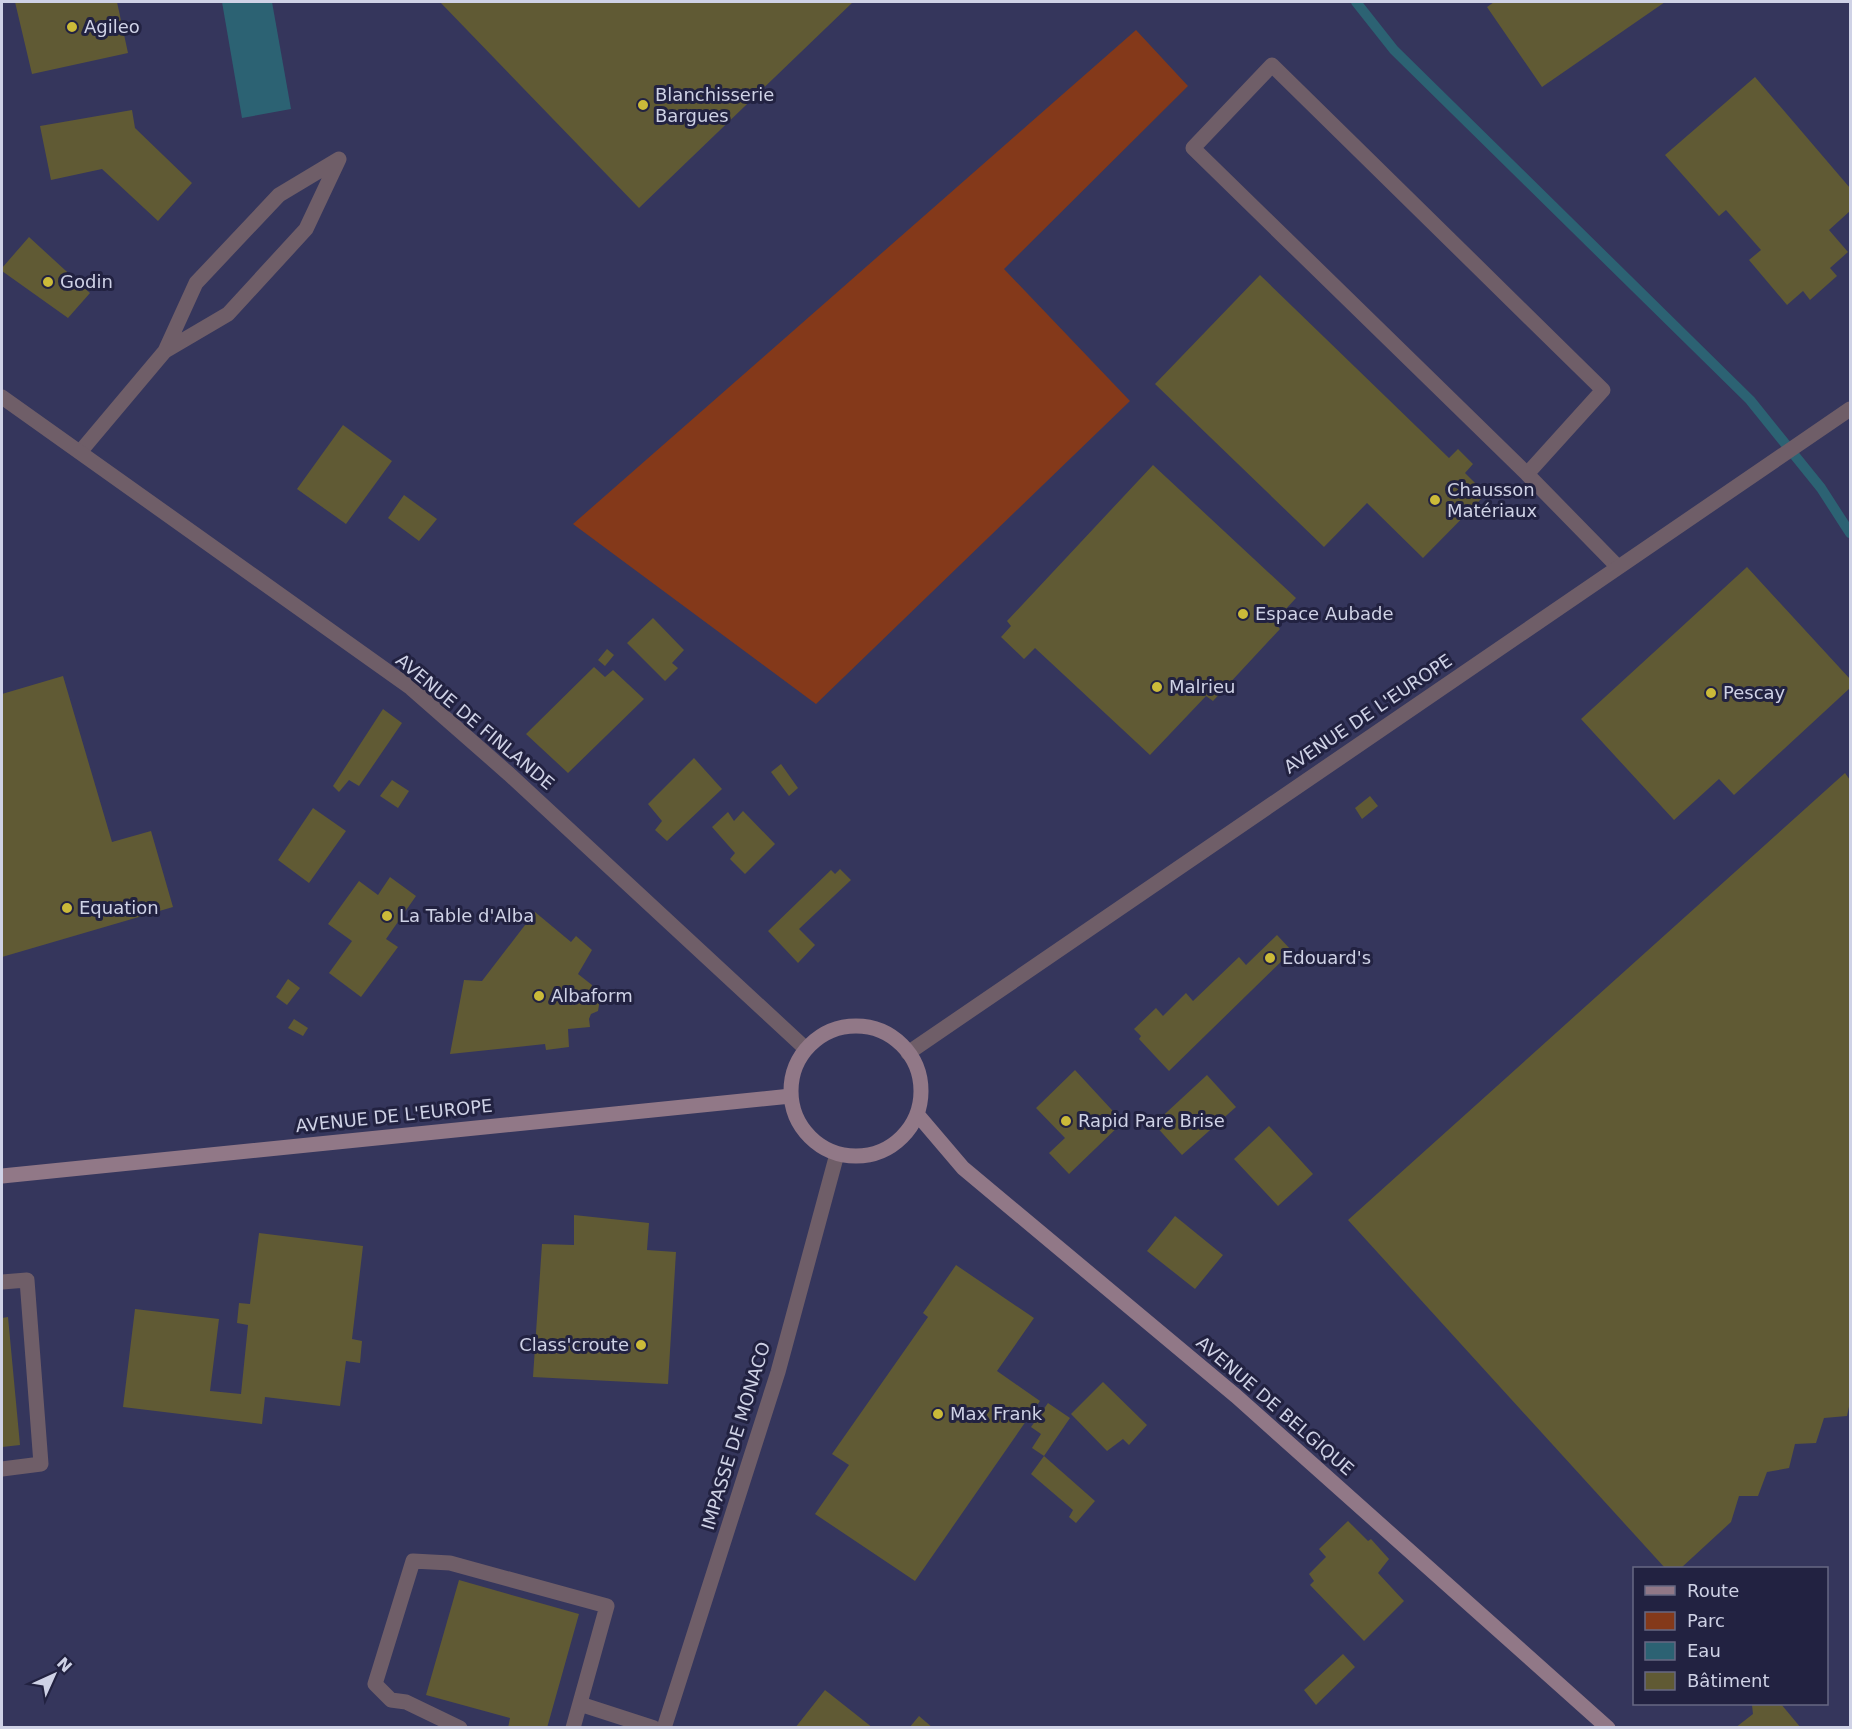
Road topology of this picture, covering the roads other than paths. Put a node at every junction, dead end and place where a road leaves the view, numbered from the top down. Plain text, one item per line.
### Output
1 (165, 351) junction
2 (2, 397) edge
3 (1851, 409) edge
4 (80, 452) junction
5 (1527, 474) junction
6 (1618, 567) junction
7 (806, 1049) junction
8 (908, 1053) junction
9 (791, 1096) junction
10 (917, 1113) junction
11 (837, 1154) junction
12 (2, 1176) edge
13 (2, 1282) edge
14 (2, 1469) edge
15 (580, 1704) junction
16 (460, 1728) edge
17 (573, 1728) edge
18 (654, 1728) edge
19 (664, 1728) edge
20 (1608, 1728) edge

1 - 1 street
1 - 4 street
2 - 4 street, AVENUE DE FINLANDE
3 - 6 street, AVENUE DE L'EUROPE
4 - 7 street, AVENUE DE FINLANDE
5 - 5 street
5 - 6 street
6 - 8 street, AVENUE DE L'EUROPE
7 - 8 street
7 - 9 street
8 - 10 street
9 - 11 street
9 - 12 street, AVENUE DE L'EUROPE
10 - 11 street
10 - 20 street, AVENUE DE BELGIQUE
11 - 19 street, IMPASSE DE MONACO
13 - 14 street
15 - 16 street
15 - 17 street
15 - 18 street

